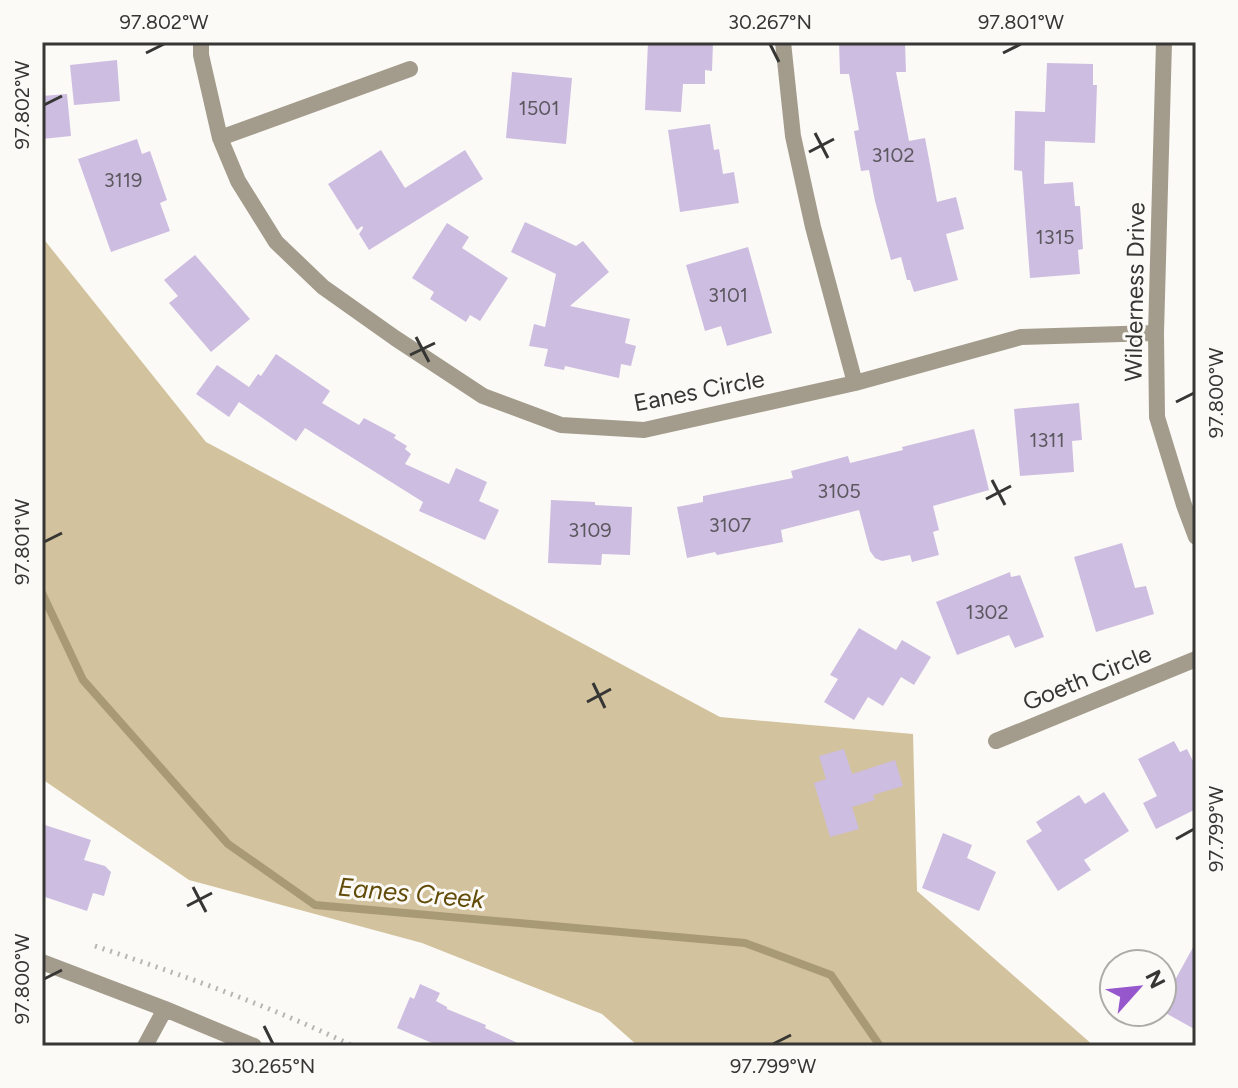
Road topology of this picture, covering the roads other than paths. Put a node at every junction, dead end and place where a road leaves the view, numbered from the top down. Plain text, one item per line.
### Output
1 (201, 42) edge
2 (783, 42) edge
3 (1164, 42) edge
4 (410, 69) dead end
5 (220, 138) junction
6 (1156, 333) junction
7 (855, 383) junction
8 (1196, 537) edge
9 (1196, 659) edge
10 (996, 741) dead end
11 (42, 962) edge
12 (165, 1009) junction
13 (145, 1046) edge
14 (254, 1046) edge

1 - 5 street, Eanes Circle
2 - 7 street
3 - 6 street, Wilderness Drive
4 - 5 street
5 - 7 street, Eanes Circle
6 - 7 street, Eanes Circle
6 - 8 street, Wilderness Drive
9 - 10 street, Goeth Circle
11 - 12 street
12 - 13 street
12 - 14 street

